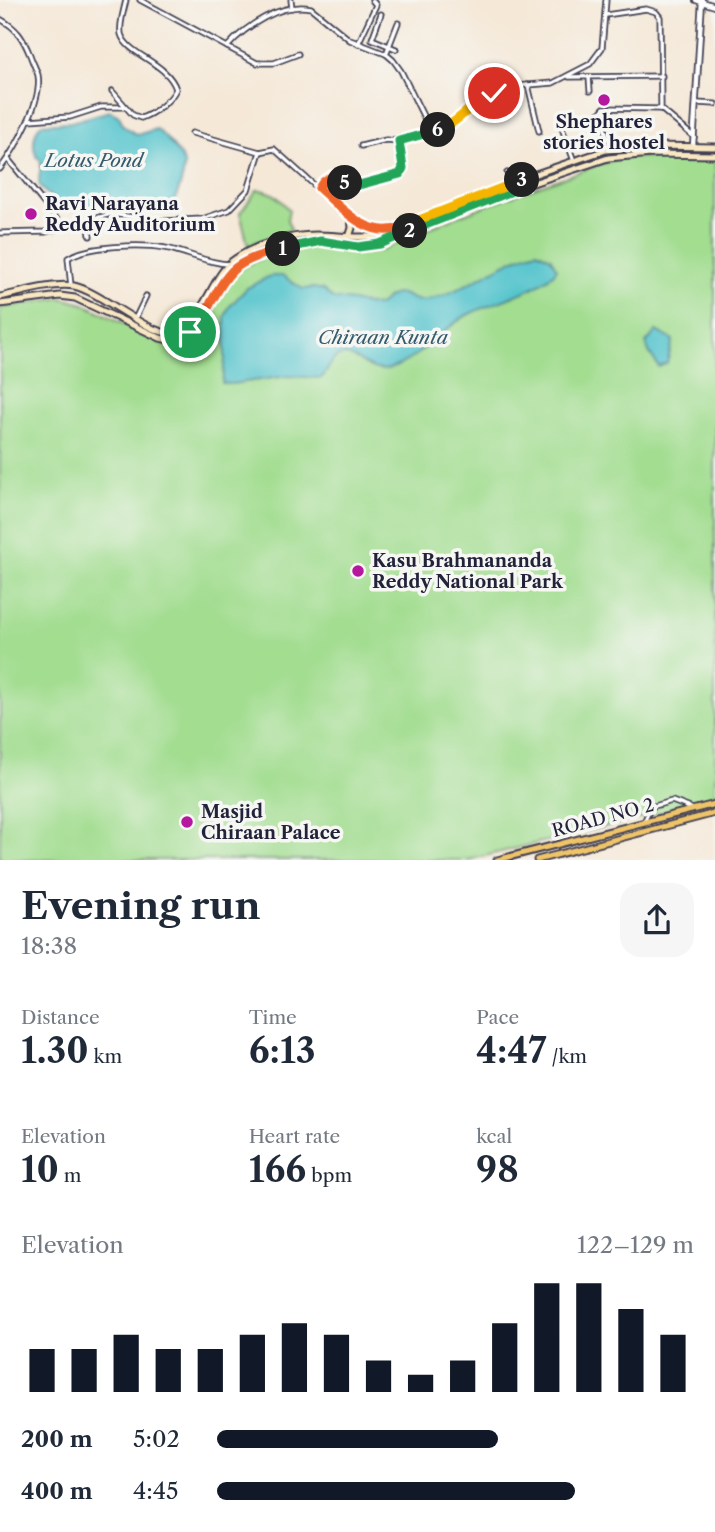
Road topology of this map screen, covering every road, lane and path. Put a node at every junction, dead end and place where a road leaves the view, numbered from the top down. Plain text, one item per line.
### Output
1 (126, 0) edge
2 (140, 0) edge
3 (291, 0) edge
4 (372, 0) edge
5 (606, 0) edge
6 (696, 0) edge
7 (702, 2) edge
8 (715, 6) edge
9 (292, 8) junction
10 (606, 15) junction
11 (371, 16) junction
12 (0, 19) edge
13 (398, 23) dead end
14 (358, 44) junction
15 (227, 47) junction
16 (389, 47) junction
17 (396, 49) dead end
18 (298, 54) dead end
19 (386, 54) junction
20 (662, 76) junction
21 (567, 77) junction
22 (589, 77) junction
23 (528, 85) junction
24 (112, 91) dead end
25 (590, 91) dead end
26 (696, 103) junction
27 (715, 104) edge
28 (127, 107) junction
29 (661, 109) junction
30 (29, 120) junction
31 (562, 128) dead end
32 (539, 131) dead end
33 (431, 132) junction
34 (192, 133) dead end
35 (694, 137) junction
36 (399, 141) junction
37 (361, 146) dead end
38 (693, 146) junction
39 (715, 147) edge
40 (612, 149) junction
41 (260, 152) junction
42 (715, 155) edge
43 (8, 159) junction
44 (574, 161) junction
45 (0, 169) edge
46 (508, 173) dead end
47 (522, 179) junction
48 (512, 183) junction
49 (525, 186) junction
50 (319, 188) junction
51 (351, 218) junction
52 (89, 220) junction
53 (63, 227) junction
54 (394, 230) junction
55 (0, 233) edge
56 (90, 236) dead end
57 (349, 237) junction
58 (216, 264) junction
59 (228, 264) junction
60 (219, 274) junction
61 (71, 286) junction
62 (9, 295) junction
63 (146, 296) dead end
64 (0, 297) edge
65 (10, 303) junction
66 (0, 304) edge
67 (135, 318) junction
68 (715, 804) edge
69 (694, 810) junction
70 (715, 813) edge
71 (644, 822) junction
72 (497, 860) edge
73 (537, 860) edge

1 - 28 street
2 - 15 street
3 - 9 street
4 - 11 street
5 - 10 street
6 - 7 street
7 - 8 street
7 - 26 street
9 - 14 street
9 - 15 street
10 - 20 street
10 - 21 street
11 - 14 street
11 - 16 street
12 - 30 street
13 - 16 street
14 - 19 street
15 - 18 street
16 - 17 street
16 - 19 street
19 - 33 street
20 - 22 street
20 - 29 street
21 - 22 street
21 - 23 street
22 - 25 street
23 - 32 street
23 - 33 street
24 - 28 street
26 - 27 street
26 - 35 street
28 - 30 street
29 - 35 street
29 - 40 street
30 - 43 street
31 - 44 street
33 - 36 street
34 - 41 street
35 - 38 street
36 - 37 street
36 - 50 street
38 - 39 main road
38 - 40 main road
40 - 44 main road
41 - 50 street
41 - 52 street
42 - 49 main road
43 - 45 street
43 - 53 street
44 - 47 main road
46 - 48 street
47 - 48 main road
47 - 49 main road
48 - 54 main road
49 - 65 main road
50 - 51 street
51 - 54 street
51 - 57 main road
52 - 53 street
52 - 56 street
53 - 55 street
54 - 57 main road
57 - 59 main road
58 - 59 street
58 - 60 street
58 - 61 street
59 - 60 main road
60 - 67 main road
61 - 62 main road
61 - 67 main road
62 - 64 main road
62 - 65 main road
63 - 67 street
65 - 66 main road
68 - 69 main road, ROAD NO 2
69 - 71 main road, ROAD NO 2
69 - 71 street
70 - 73 main road
71 - 72 main road, ROAD NO 2

